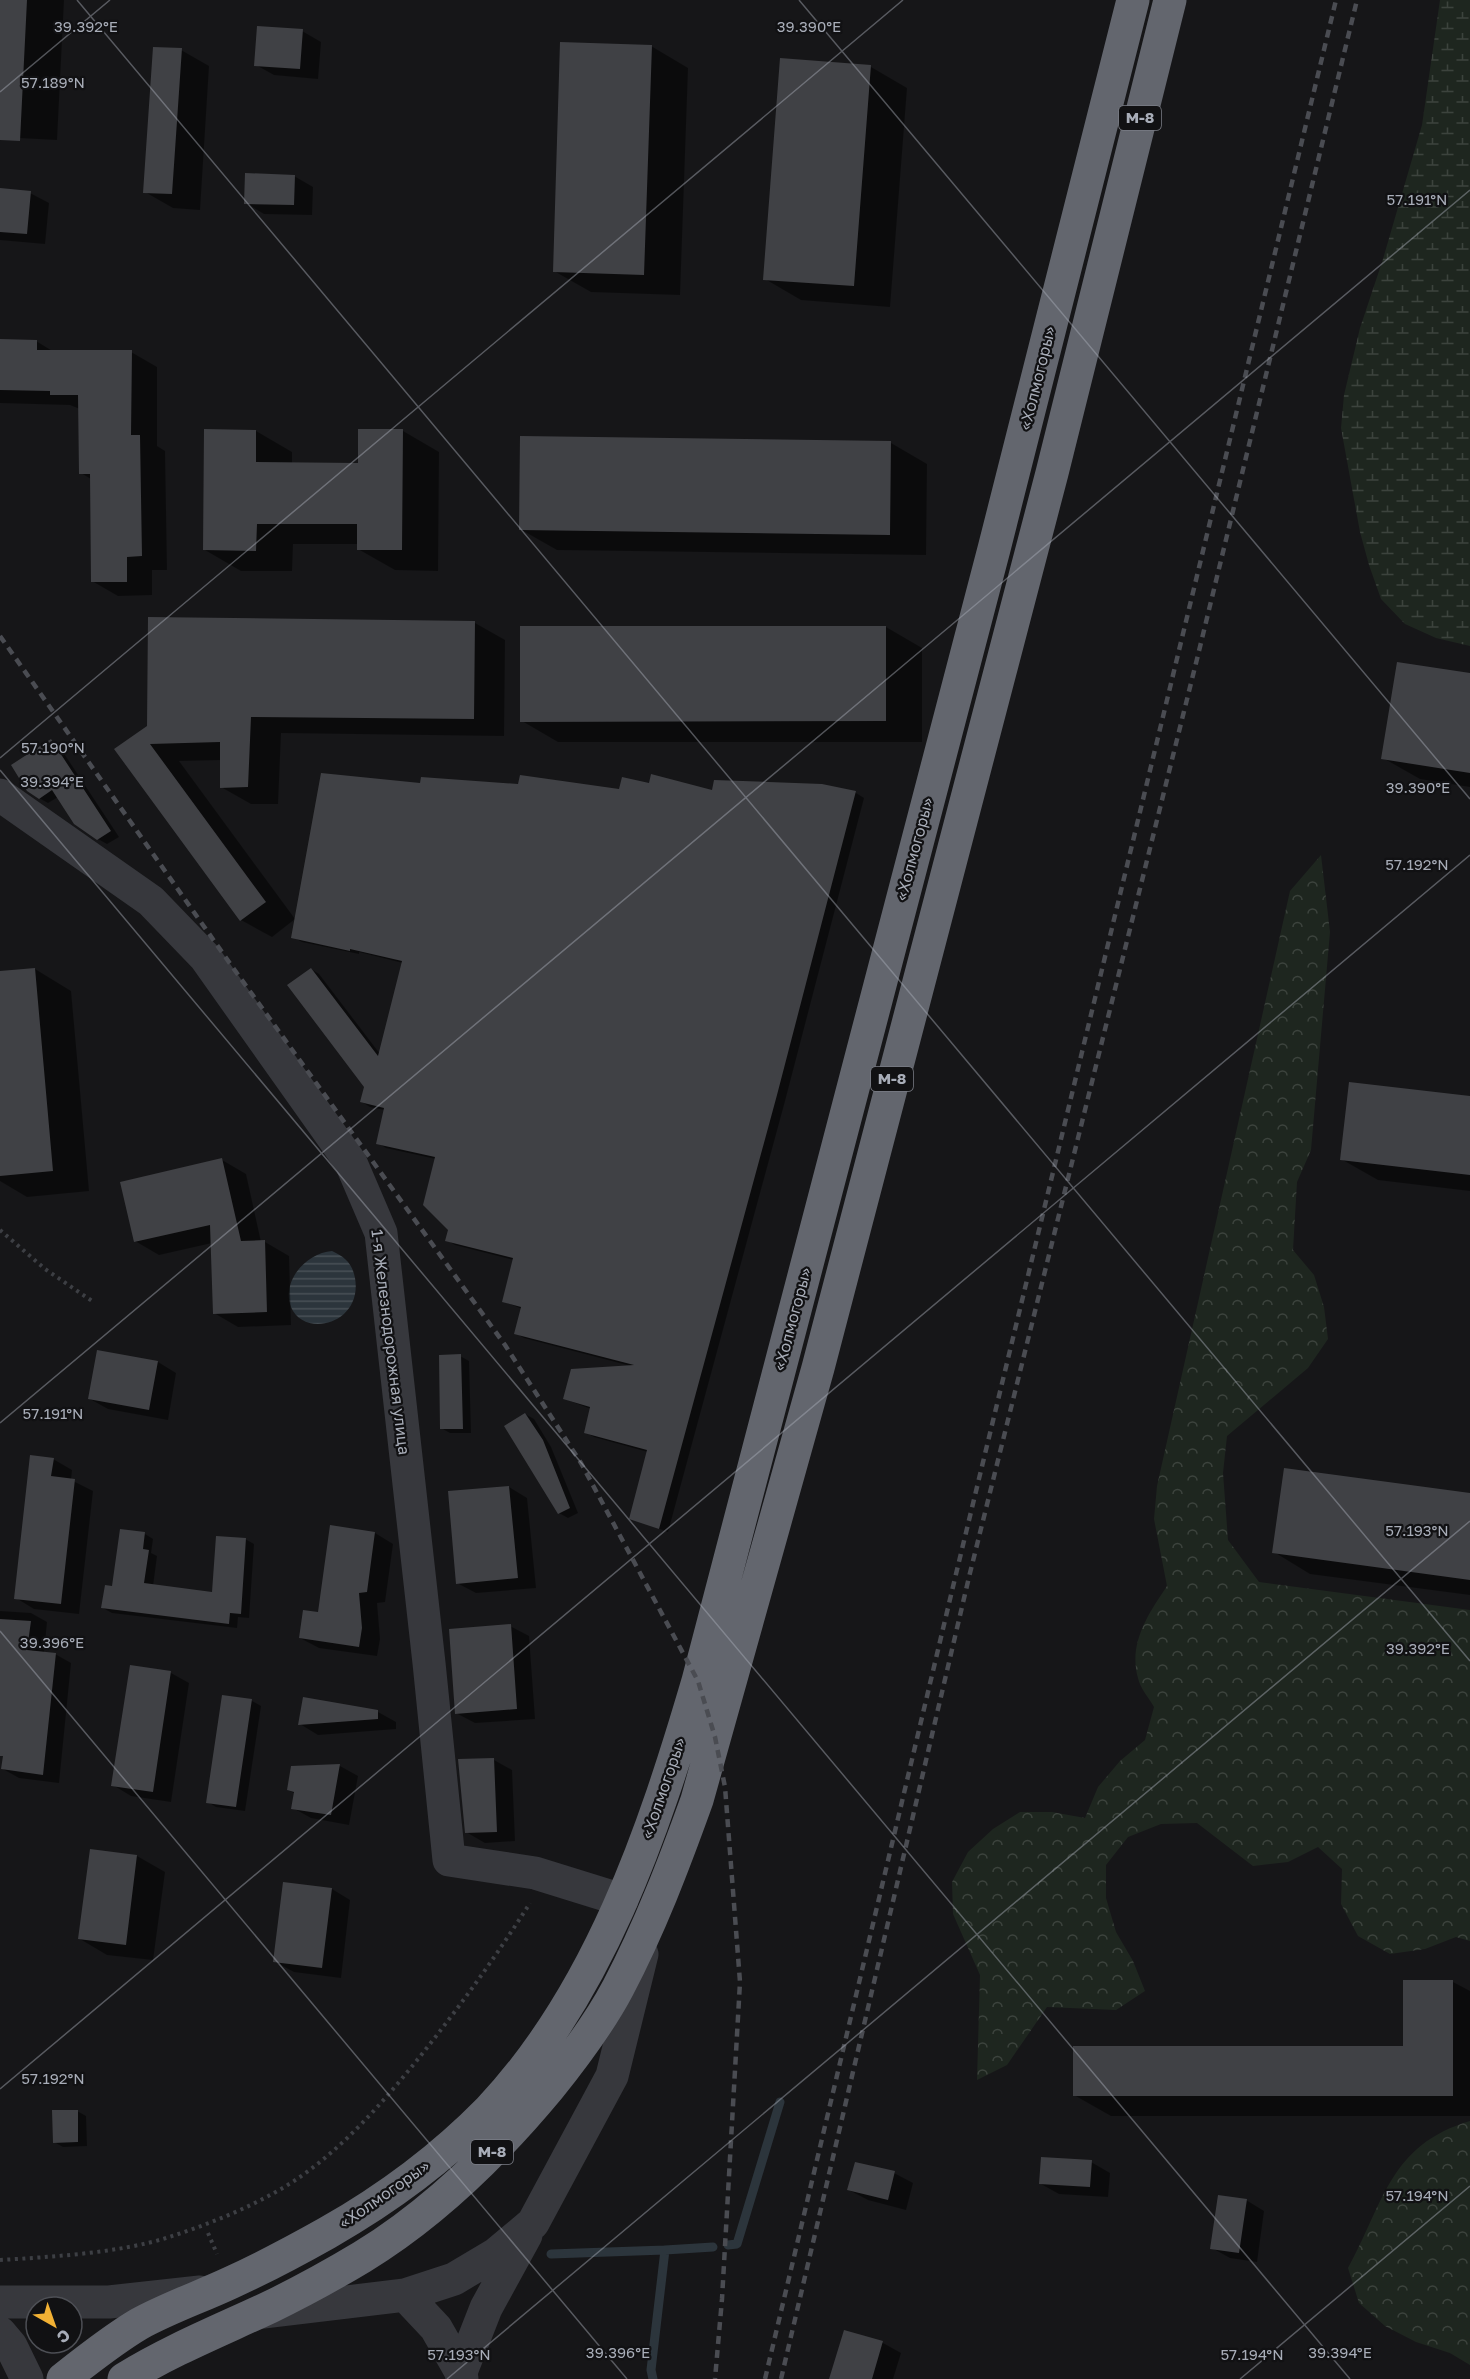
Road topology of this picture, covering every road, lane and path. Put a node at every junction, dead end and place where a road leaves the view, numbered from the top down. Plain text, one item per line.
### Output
1 (1133, 0) edge
2 (1170, 0) edge
3 (0, 795) edge
4 (0, 1230) edge
5 (95, 1303) dead end
6 (546, 1877) junction
7 (622, 1900) junction
8 (652, 1917) junction
9 (533, 2223) junction
10 (208, 2233) dead end
11 (219, 2259) dead end
12 (0, 2260) edge
13 (211, 2291) junction
14 (405, 2295) junction
15 (0, 2302) edge
16 (258, 2312) junction
17 (0, 2333) edge
18 (461, 2375) edge
19 (27, 2379) edge
20 (63, 2379) edge
21 (124, 2379) edge

1 - 7 highway, «Холмогоры» / М-8
2 - 8 highway, «Холмогоры» / М-8
3 - 6 street, 1-я Железнодорожная улица
4 - 5 path
6 - 7 street, 1-я Железнодорожная улица
6 - 12 path
7 - 13 highway, «Холмогоры» / М-8
8 - 9 street
8 - 16 highway, «Холмогоры» / М-8
9 - 14 street
9 - 18 street
10 - 11 path
13 - 15 street
13 - 20 highway, «Холмогоры» / М-8
14 - 16 street
14 - 18 street
16 - 21 highway, «Холмогоры» / М-8
17 - 19 street

